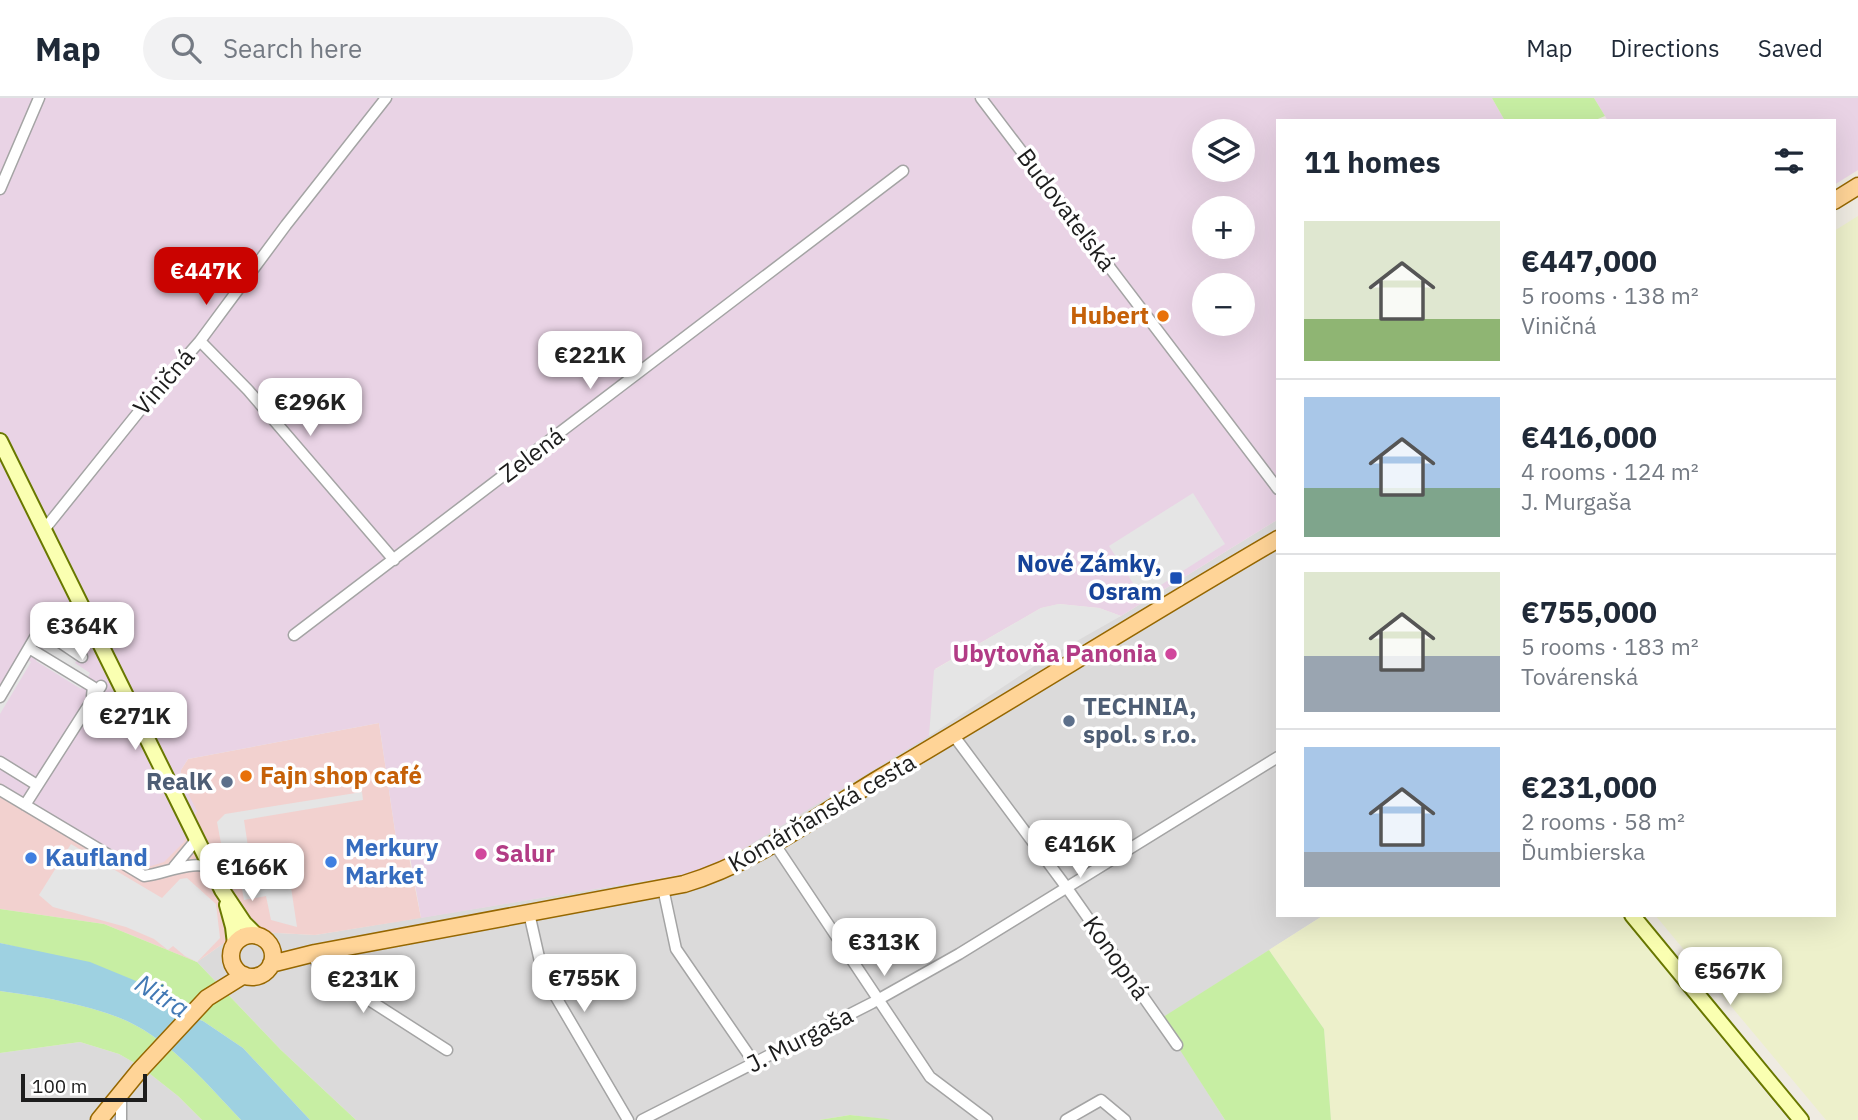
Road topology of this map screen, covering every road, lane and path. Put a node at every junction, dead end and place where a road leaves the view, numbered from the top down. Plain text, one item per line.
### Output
1 (39, 98) edge
2 (386, 98) edge
3 (981, 98) edge
4 (903, 171) dead end
5 (1858, 186) edge
6 (0, 189) edge
7 (1836, 200) edge
8 (200, 341) junction
9 (0, 441) edge
10 (1276, 486) edge
11 (43, 531) junction
12 (1276, 541) edge
13 (394, 559) junction
14 (294, 635) dead end
15 (29, 648) junction
16 (82, 657) dead end
17 (117, 679) junction
18 (95, 690) junction
19 (0, 697) edge
20 (954, 736) junction
21 (1276, 758) edge
22 (0, 762) edge
23 (37, 785) junction
24 (0, 790) edge
25 (25, 805) junction
26 (197, 839) junction
27 (774, 843) junction
28 (174, 867) junction
29 (211, 867) junction
30 (663, 888) junction
31 (1067, 888) junction
32 (222, 890) junction
33 (529, 913) junction
34 (1634, 917) edge
35 (263, 940) junction
36 (233, 951) junction
37 (315, 953) junction
38 (271, 964) junction
39 (244, 975) junction
40 (207, 998) junction
41 (880, 999) junction
42 (1177, 1045) dead end
43 (447, 1050) dead end
44 (755, 1064) junction
45 (121, 1094) junction
46 (99, 1120) edge
47 (121, 1120) edge
48 (628, 1120) edge
49 (642, 1120) edge
50 (987, 1120) edge
51 (1066, 1120) edge
52 (1125, 1120) edge
53 (1801, 1120) edge

1 - 6 street
2 - 8 street, Viničná
3 - 10 street, Budovateľská
4 - 13 street, Zelená
5 - 7 main road
8 - 11 street, Viničná
8 - 13 street
9 - 11 street
11 - 17 street
12 - 20 main road, Komárňanská cesta
13 - 14 street, Zelená
15 - 16 street
15 - 18 street
15 - 19 street
17 - 18 street
17 - 26 street
18 - 23 street
20 - 27 main road, Komárňanská cesta
20 - 31 street, Konopná
21 - 31 street, J. Murgaša
22 - 23 street
23 - 25 street
24 - 25 street
25 - 28 street
26 - 28 street
26 - 29 street
27 - 30 main road, Komárňanská cesta
27 - 41 street
28 - 29 street
29 - 32 street
30 - 33 main road, Komárňanská cesta
30 - 44 street
31 - 41 street, J. Murgaša
31 - 42 street, Konopná
32 - 35 street
32 - 36 street
33 - 37 main road, Komárňanská cesta
33 - 48 street
34 - 53 street
35 - 36 main road
35 - 37 main road, Komárňanská cesta
35 - 38 main road
36 - 39 main road
36 - 40 main road
37 - 38 main road, Komárňanská cesta
37 - 43 street
38 - 39 main road
39 - 40 main road
40 - 45 main road
41 - 44 street, J. Murgaša
41 - 50 street
44 - 49 street, J. Murgaša
45 - 46 main road
45 - 47 street
51 - 52 street

